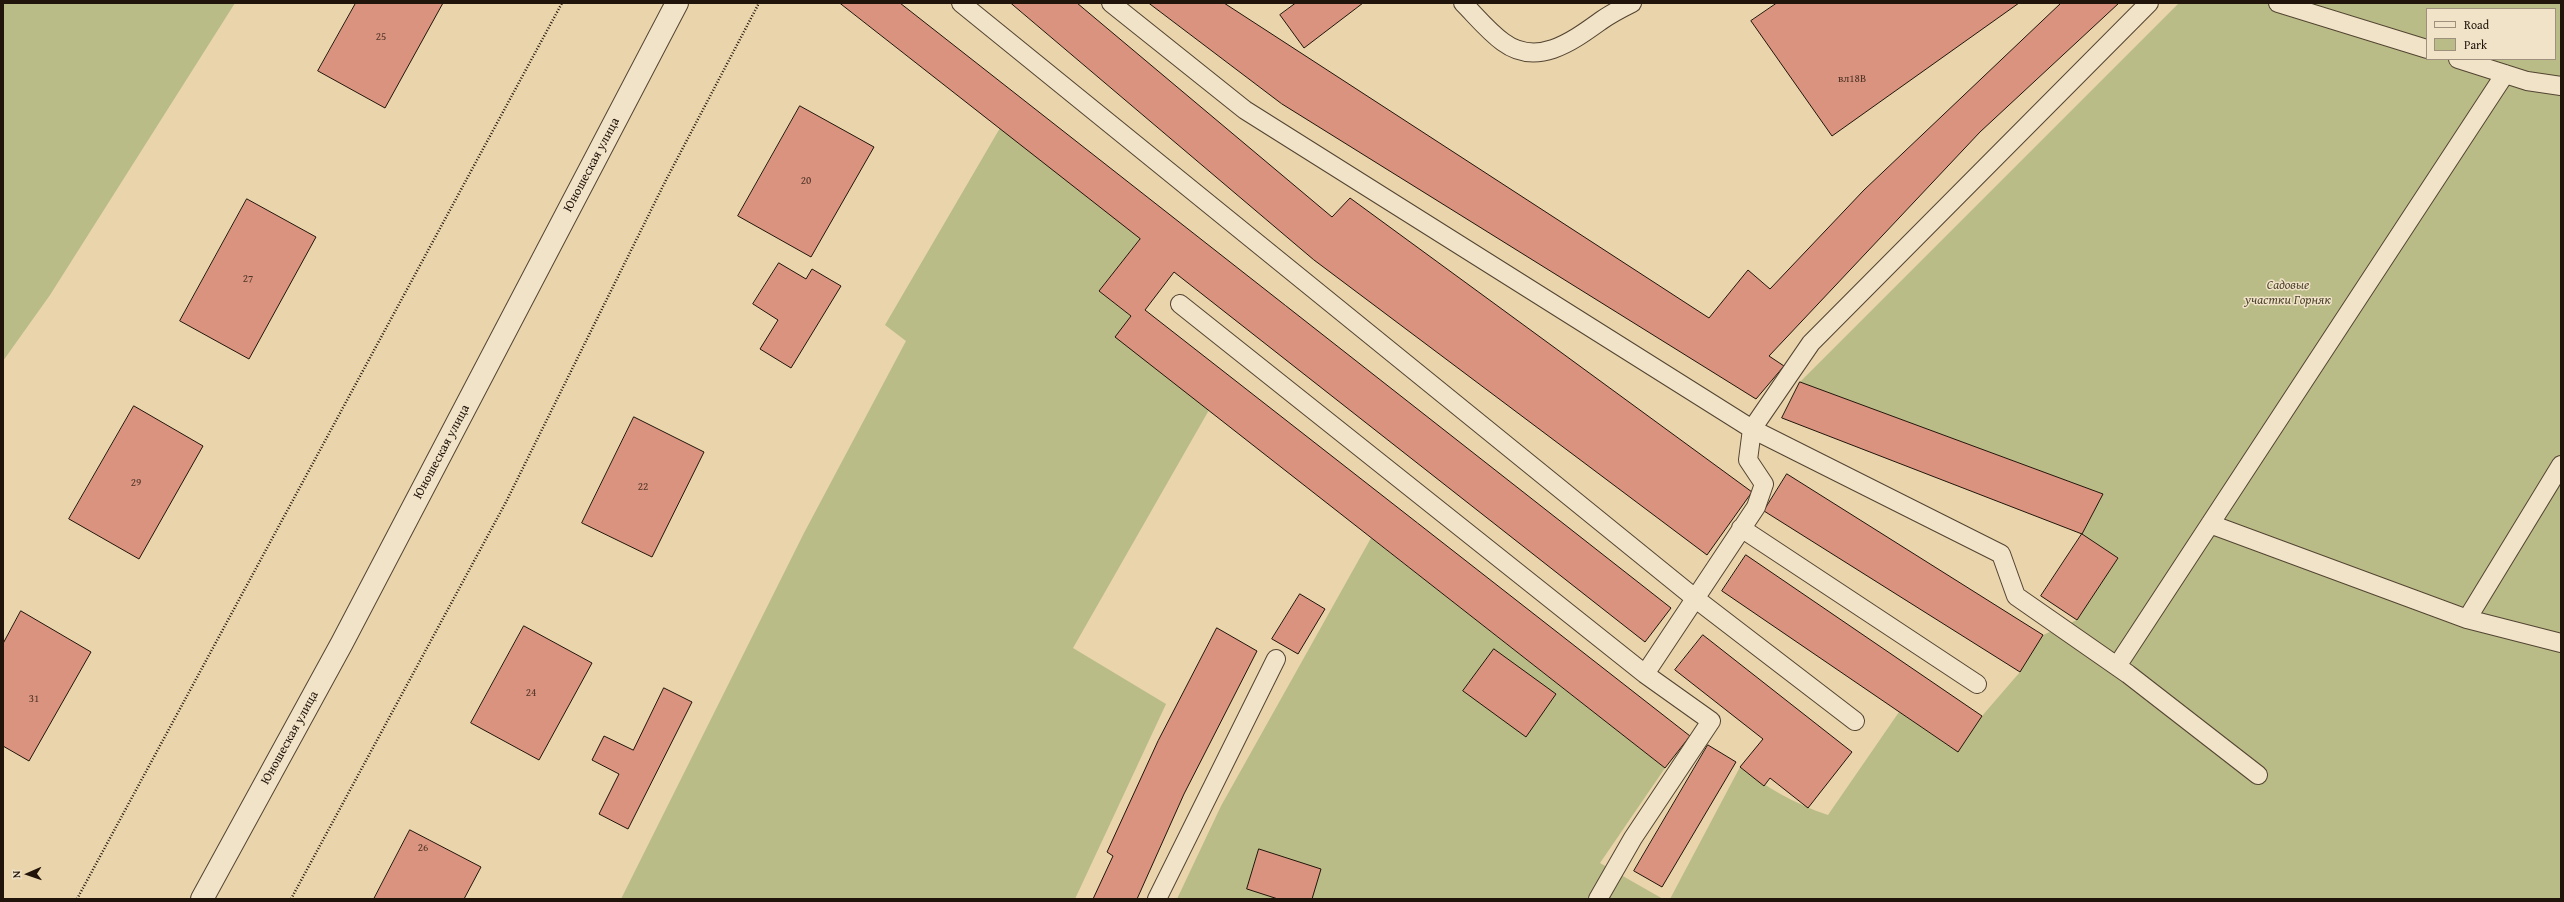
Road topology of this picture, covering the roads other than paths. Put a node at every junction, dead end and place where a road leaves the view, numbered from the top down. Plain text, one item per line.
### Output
1 (677, 3) edge
2 (961, 3) edge
3 (1111, 3) edge
4 (1463, 3) edge
5 (1632, 3) edge
6 (2149, 3) edge
7 (2278, 3) edge
8 (2426, 49) edge
9 (2461, 60) edge
10 (2505, 74) junction
11 (2561, 86) edge
12 (1180, 304) dead end
13 (1752, 429) junction
14 (2561, 465) edge
15 (2210, 524) junction
16 (1741, 528) junction
17 (1696, 598) junction
18 (2467, 619) junction
19 (2561, 643) edge
20 (1276, 659) dead end
21 (2117, 666) junction
22 (1645, 674) junction
23 (1977, 684) dead end
24 (1855, 721) dead end
25 (2258, 775) dead end
26 (202, 899) edge
27 (1157, 899) edge
28 (1598, 899) edge

1 - 26 street, Юношеская улица
2 - 17 lane
3 - 13 lane
4 - 5 lane
6 - 13 lane
7 - 8 lane
9 - 10 lane
10 - 11 lane
10 - 15 lane
12 - 22 lane
13 - 16 lane
13 - 21 lane
14 - 18 lane
15 - 18 lane
15 - 21 lane
16 - 17 lane
16 - 23 lane
17 - 22 lane
17 - 24 lane
18 - 19 lane
20 - 27 lane
21 - 25 lane
22 - 28 lane

